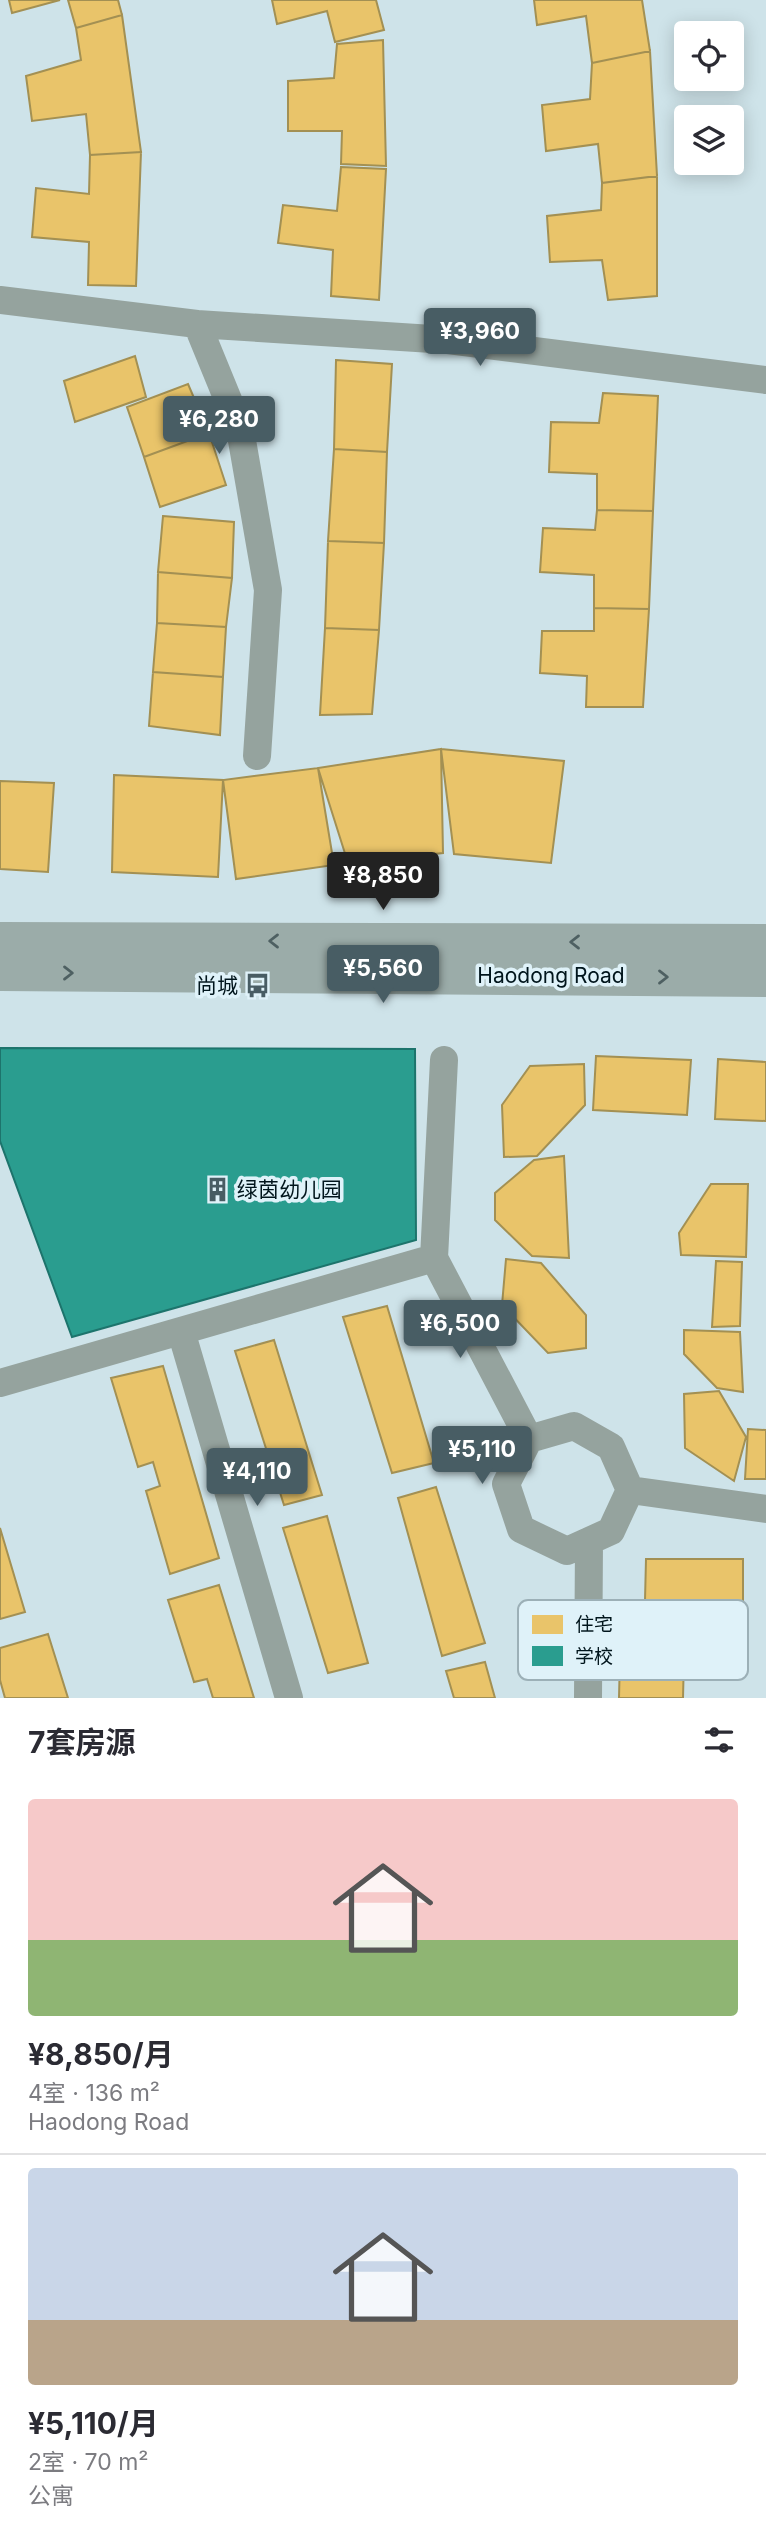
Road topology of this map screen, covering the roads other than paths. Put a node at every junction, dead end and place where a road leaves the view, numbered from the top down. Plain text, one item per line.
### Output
1 (0, 300) edge
2 (197, 324) junction
3 (766, 380) edge
4 (257, 756) dead end
5 (0, 941) edge
6 (766, 943) edge
7 (0, 972) edge
8 (766, 978) edge
9 (444, 1060) dead end
10 (434, 1258) junction
11 (181, 1331) junction
12 (0, 1383) edge
13 (529, 1439) junction
14 (630, 1490) junction
15 (766, 1509) edge
16 (589, 1541) junction
17 (589, 1600) edge
18 (588, 1680) edge
19 (289, 1698) edge
20 (588, 1698) edge

1 - 2 street
2 - 3 street
2 - 4 street
6 -> 5 main road, Haodong Road
7 -> 8 main road, Haodong Road
9 - 10 street
10 - 11 street
10 - 13 street
11 - 12 street
11 - 19 street
13 - 14 street
13 - 16 street
14 - 15 street
14 - 16 street
16 - 17 street
18 - 20 street

